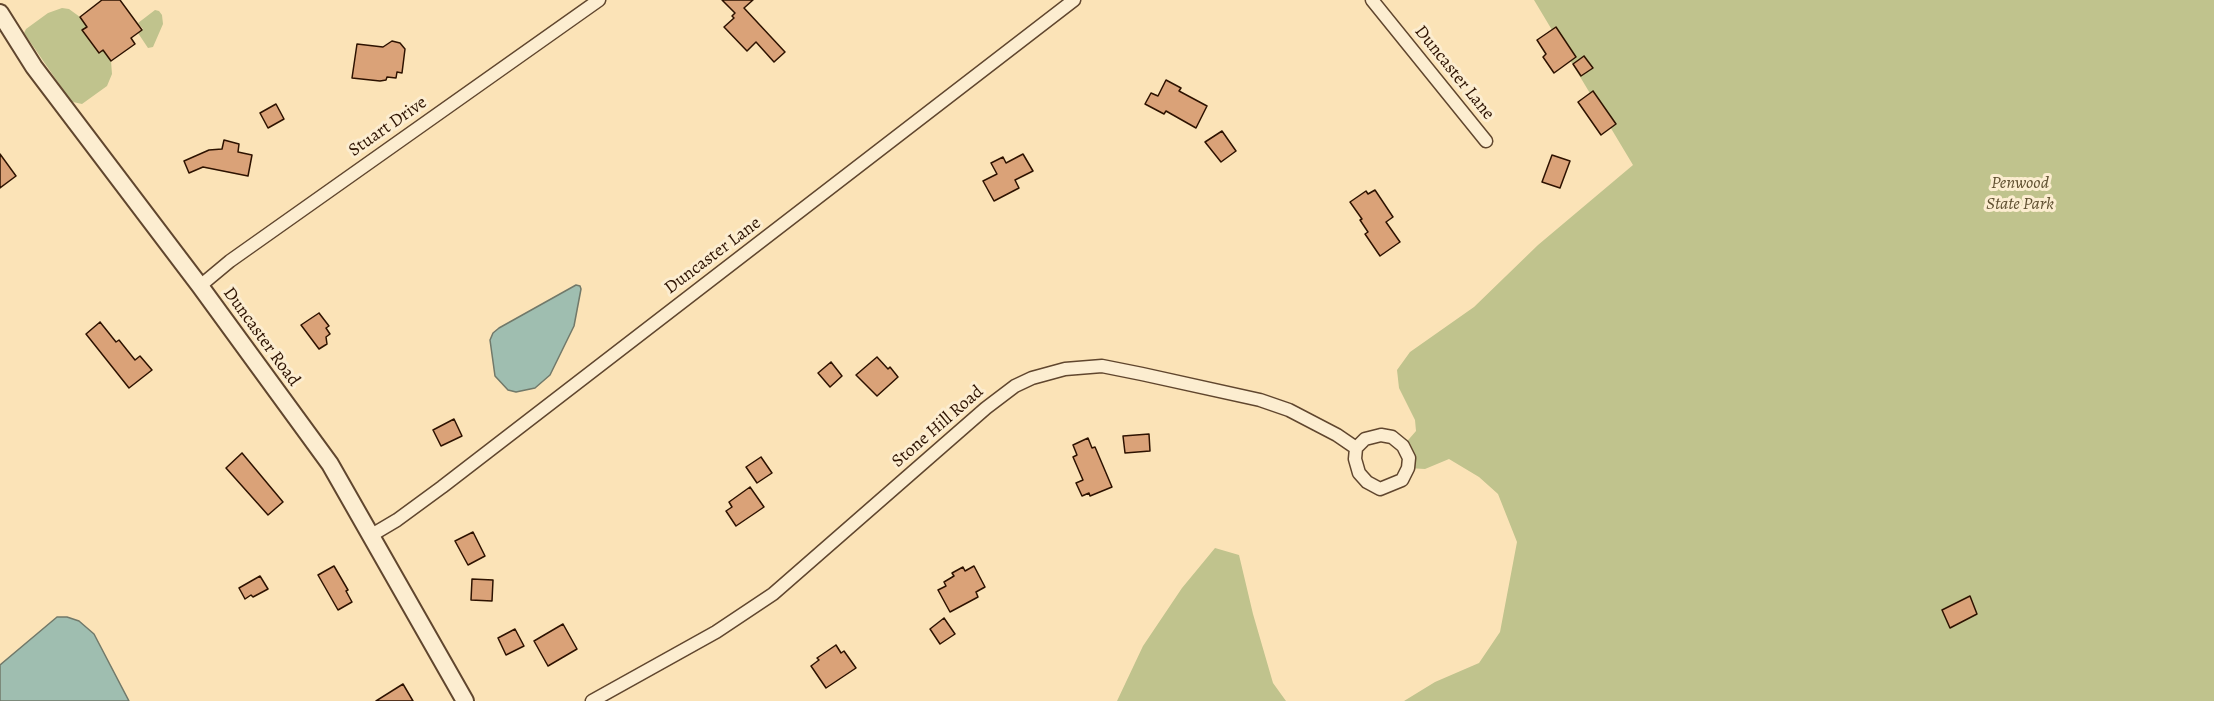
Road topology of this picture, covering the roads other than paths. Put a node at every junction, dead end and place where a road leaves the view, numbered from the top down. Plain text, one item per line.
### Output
1 (599, 0) edge
2 (1074, 0) edge
3 (1372, 0) edge
4 (0, 13) edge
5 (1486, 141) dead end
6 (200, 286) junction
7 (1356, 448) junction
8 (370, 536) junction
9 (465, 701) edge
10 (592, 701) edge

1 - 6 street, Stuart Drive
2 - 8 street, Duncaster Lane
3 - 5 street, Duncaster Lane
4 - 6 street, Duncaster Road
6 - 8 street, Duncaster Road
7 - 7 street
7 - 10 street, Stone Hill Road
8 - 9 street, Duncaster Road

